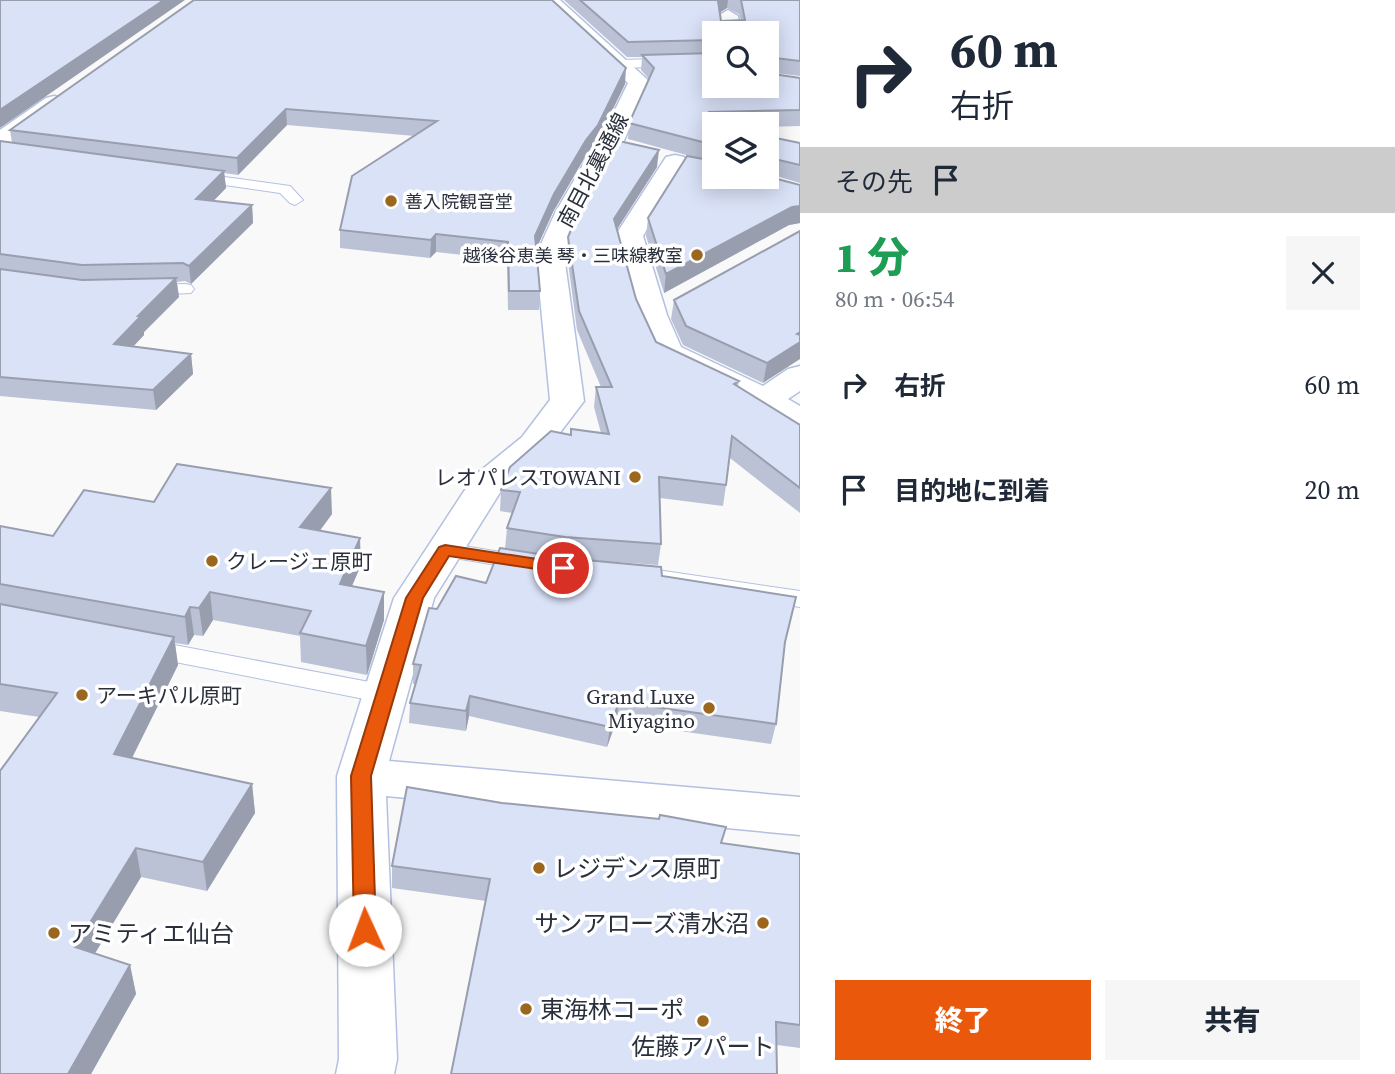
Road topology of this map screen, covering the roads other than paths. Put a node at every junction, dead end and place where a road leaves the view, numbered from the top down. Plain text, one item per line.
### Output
1 (549, 0) edge
2 (702, 61) edge
3 (621, 64) junction
4 (67, 94) edge
5 (8, 147) edge
6 (0, 152) edge
7 (654, 156) junction
8 (177, 175) edge
9 (295, 200) dead end
10 (185, 289) edge
11 (122, 290) edge
12 (800, 376) edge
13 (765, 398) junction
14 (800, 421) edge
15 (445, 550) junction
16 (550, 566) edge
17 (603, 571) edge
18 (800, 598) edge
19 (124, 645) edge
20 (385, 694) junction
21 (361, 776) junction
22 (800, 816) edge
23 (365, 1074) edge

1 - 3 street, 南目北裏通線
2 - 3 lane
3 - 7 street, 南目北裏通線
4 - 5 street
5 - 6 lane
7 - 13 street
7 - 15 street, 南目北裏通線
8 - 9 lane
10 - 11 lane
12 - 13 street
13 - 14 street
15 - 16 lane
15 - 20 street, 南目北裏通線
17 - 18 lane
19 - 20 lane
20 - 21 street, 南目北裏通線
21 - 22 street
21 - 23 street, 南目北裏通線

